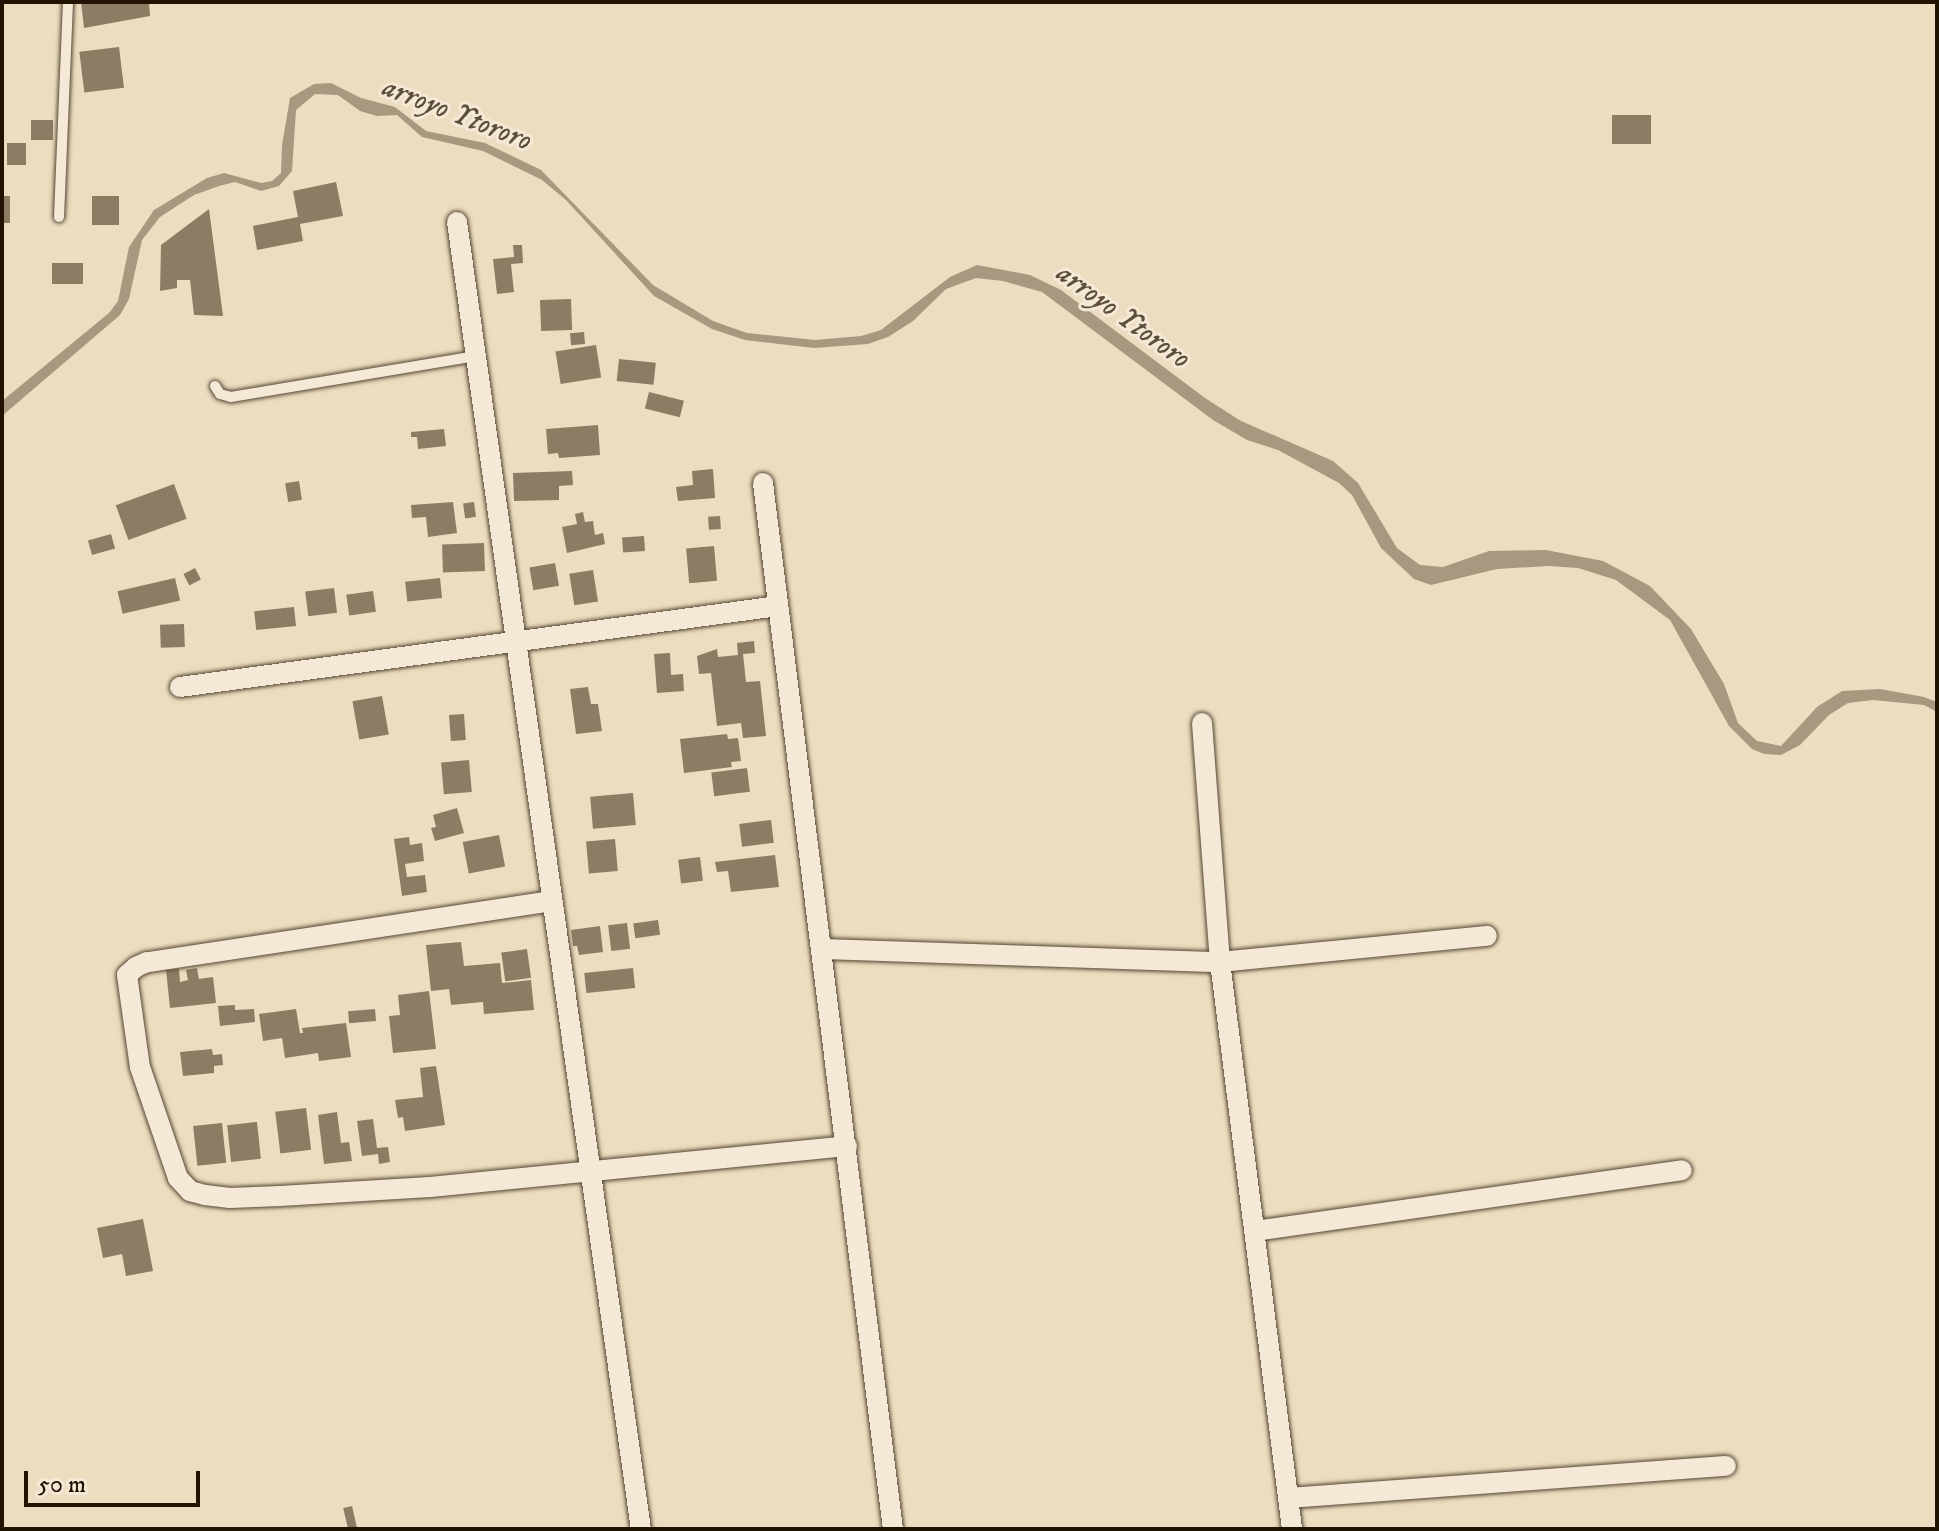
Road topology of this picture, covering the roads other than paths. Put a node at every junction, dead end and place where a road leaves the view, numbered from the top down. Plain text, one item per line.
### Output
1 (68, 2) edge
2 (59, 217) dead end
3 (457, 222) dead end
4 (475, 356) junction
5 (215, 386) dead end
6 (763, 483) dead end
7 (778, 606) junction
8 (516, 643) junction
9 (180, 687) dead end
10 (1202, 723) dead end
11 (552, 901) junction
12 (1487, 936) dead end
13 (823, 949) junction
14 (1220, 962) junction
15 (847, 1146) junction
16 (589, 1169) junction
17 (1682, 1170) dead end
18 (1255, 1231) junction
19 (1726, 1466) dead end
20 (1288, 1498) junction
21 (641, 1529) edge
22 (893, 1529) edge
23 (1292, 1529) edge

1 - 2 lane
3 - 4 street
4 - 5 lane
4 - 8 street
6 - 7 street
7 - 8 street
7 - 13 street
8 - 9 street
8 - 11 street
10 - 14 street
11 - 16 street
11 - 16 street
12 - 14 street
13 - 14 street
13 - 15 street
14 - 18 street
15 - 16 street
15 - 22 street
16 - 21 street
17 - 18 street
18 - 20 street
19 - 20 street
20 - 23 street

